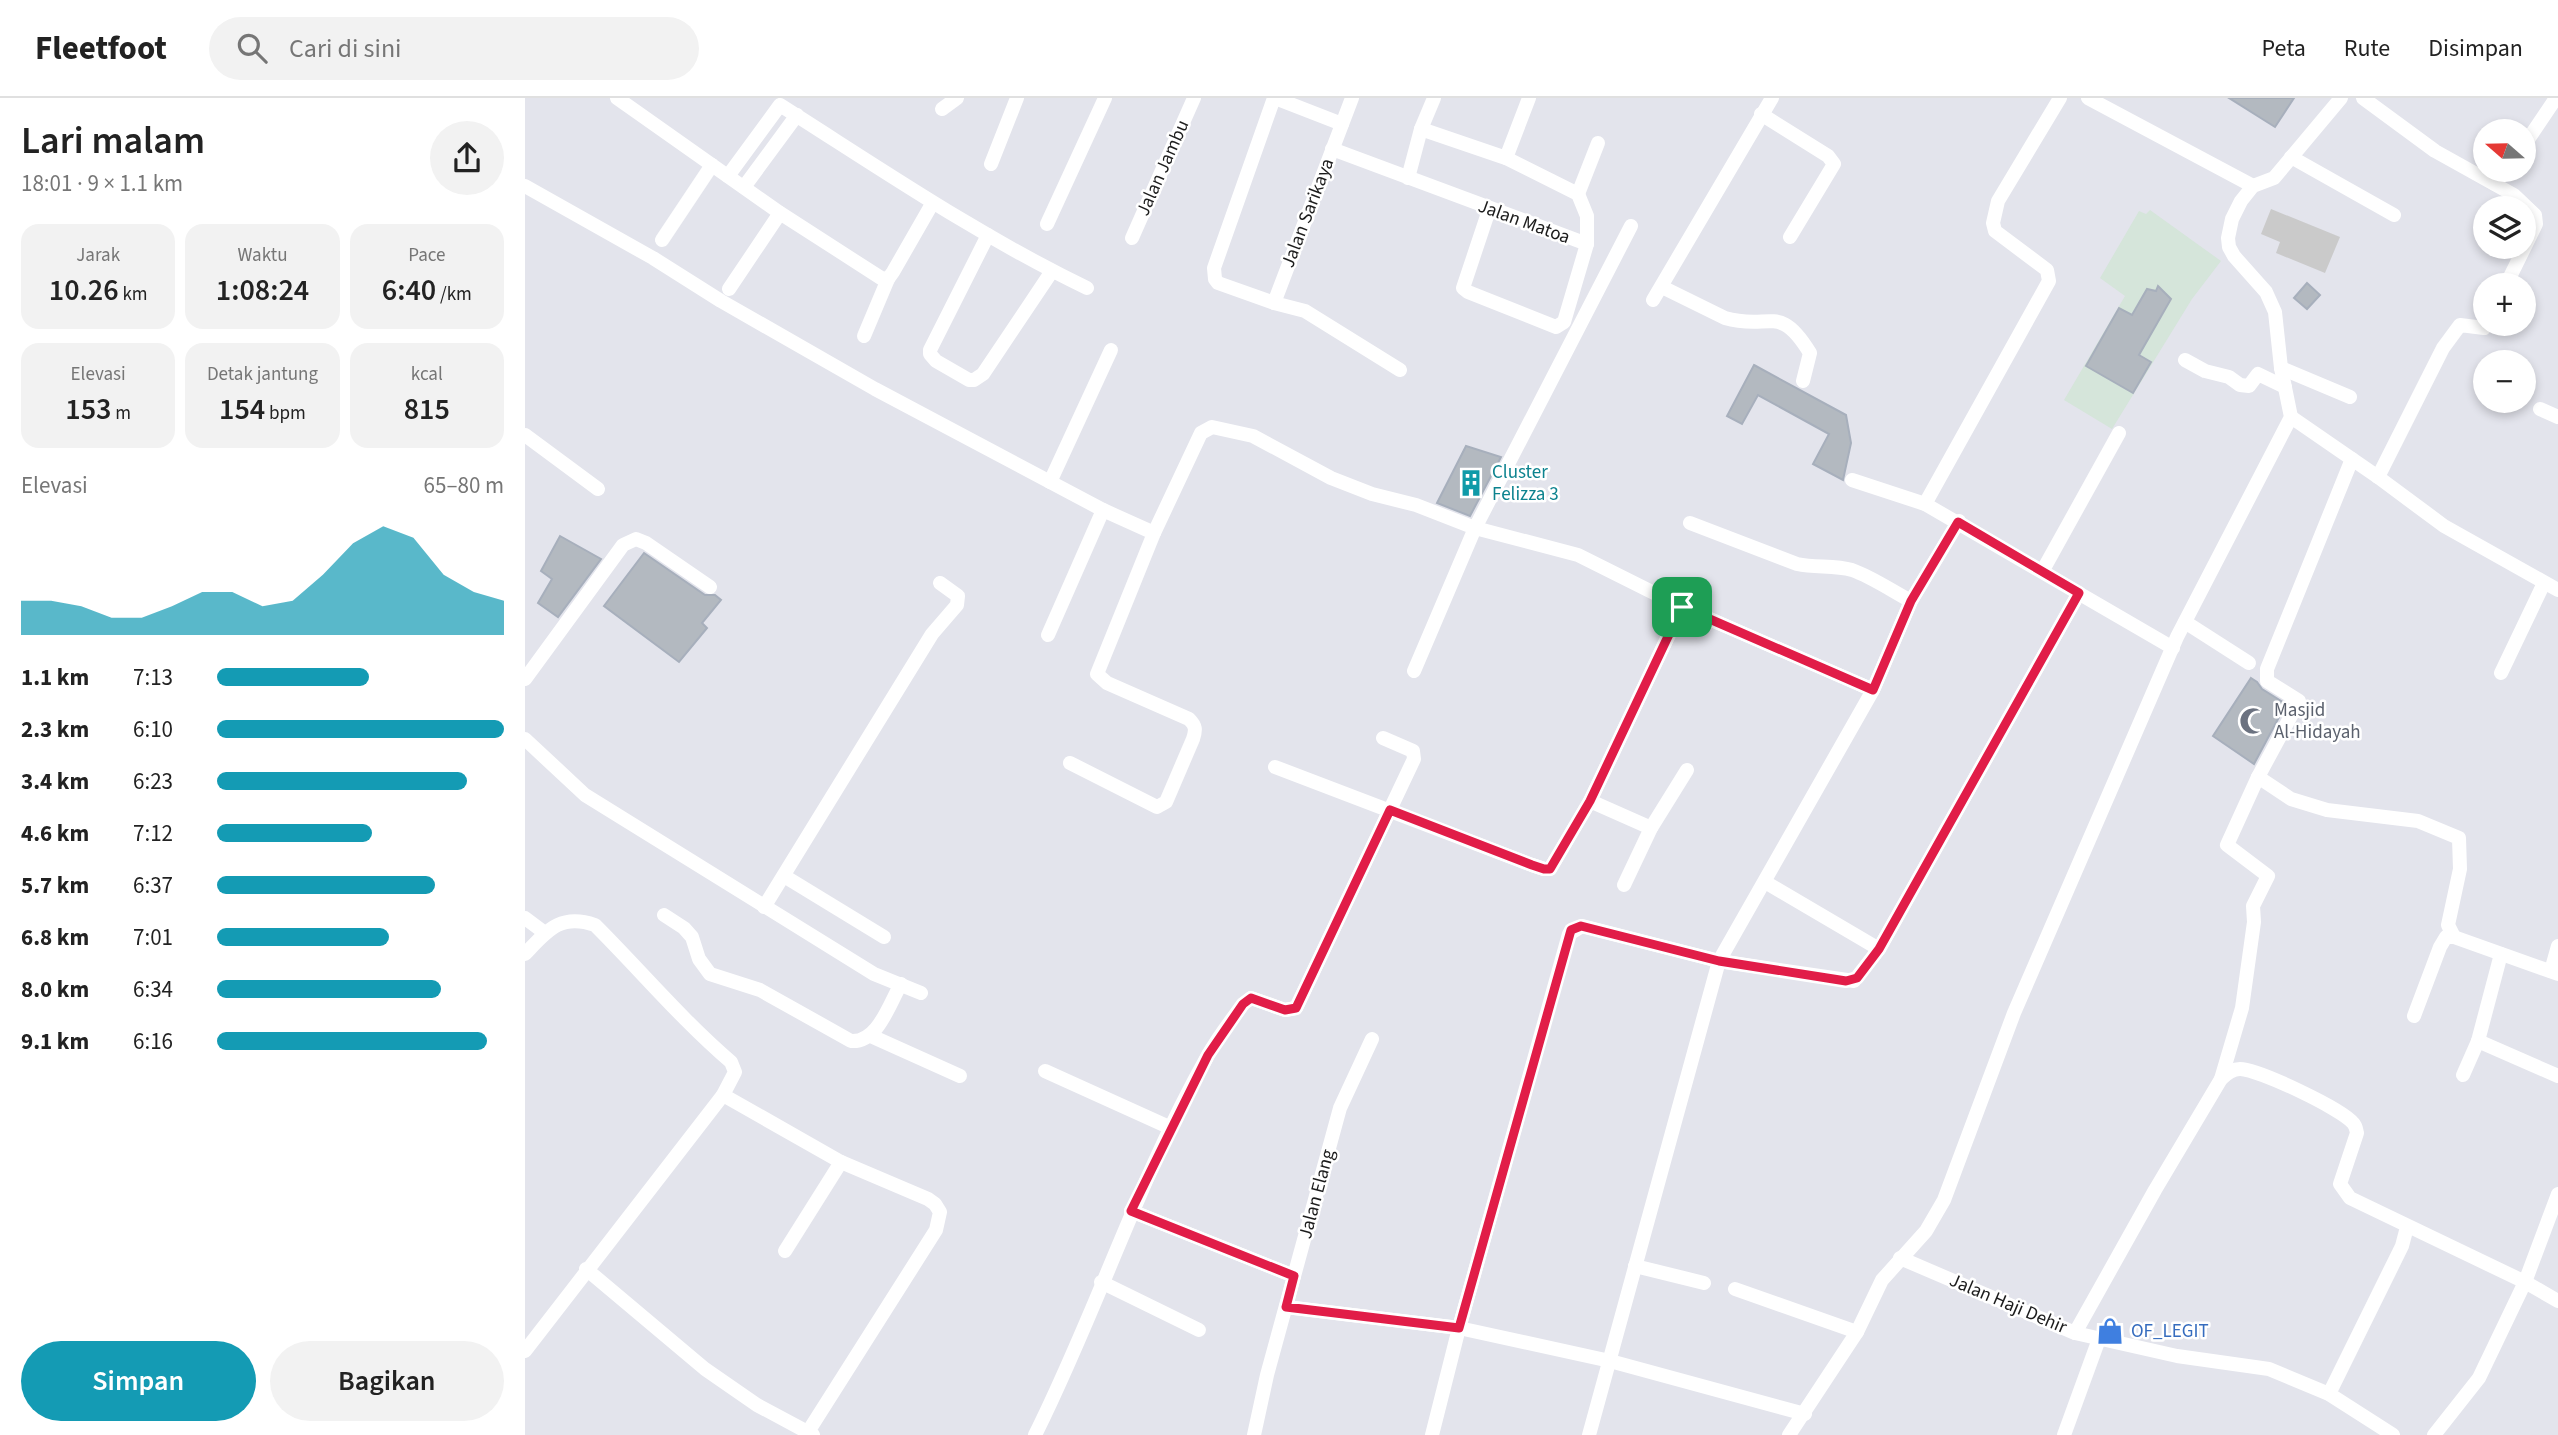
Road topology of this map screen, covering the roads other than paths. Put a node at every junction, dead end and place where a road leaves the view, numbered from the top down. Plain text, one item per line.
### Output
1 (617, 98) edge
2 (957, 98) edge
3 (1017, 98) edge
4 (1105, 98) edge
5 (1194, 98) edge
6 (1274, 98) edge
7 (1352, 98) edge
8 (1434, 98) edge
9 (1529, 98) edge
10 (1772, 98) edge
11 (2060, 98) edge
12 (2088, 98) edge
13 (2341, 98) edge
14 (2363, 98) edge
15 (2556, 98) edge
16 (776, 101) edge
17 (942, 109) dead end
18 (1761, 114) junction
19 (797, 115) junction
20 (2553, 116) edge
21 (1342, 124) junction
22 (1421, 129) junction
23 (2536, 134) edge
24 (1598, 143) dead end
25 (1332, 149) junction
26 (2291, 157) junction
27 (1506, 159) junction
28 (991, 164) dead end
29 (712, 166) junction
30 (728, 176) junction
31 (1408, 178) junction
32 (2495, 184) joint
33 (2253, 186) junction
34 (744, 187) junction
35 (528, 194) edge
36 (1578, 194) junction
37 (932, 204) junction
38 (1489, 210) junction
39 (781, 213) junction
40 (2394, 215) dead end
41 (1047, 224) dead end
42 (1631, 226) dead end
43 (989, 235) junction
44 (1790, 237) dead end
45 (1132, 238) dead end
46 (662, 240) dead end
47 (1586, 248) junction
48 (1052, 271) junction
49 (2512, 273) edge
50 (888, 279) junction
51 (1087, 288) dead end
52 (729, 289) dead end
53 (1274, 303) junction
54 (2473, 327) edge
55 (864, 336) dead end
56 (1111, 350) dead end
57 (2185, 359) dead end
58 (2281, 368) junction
59 (1400, 370) dead end
60 (1803, 381) dead end
61 (2285, 387) junction
62 (2350, 397) dead end
63 (2540, 409) dead end
64 (2291, 417) junction
65 (2558, 417) edge
66 (2119, 433) dead end
67 (525, 435) edge
68 (2352, 459) junction
69 (2378, 477) junction
70 (1852, 480) dead end
71 (1049, 482) junction
72 (598, 489) dead end
73 (1925, 504) junction
74 (1103, 510) junction
75 (1958, 522) junction
76 (1690, 523) dead end
77 (1475, 528) junction
78 (1154, 533) junction
79 (2043, 570) junction
80 (940, 583) dead end
81 (2543, 583) junction
82 (710, 587) dead end
83 (2558, 590) edge
84 (2079, 593) junction
85 (1911, 601) junction
86 (1682, 607) junction
87 (2185, 622) junction
88 (1048, 635) dead end
89 (2173, 648) junction
90 (2249, 663) dead end
91 (1414, 671) dead end
92 (2501, 673) dead end
93 (525, 679) edge
94 (1873, 690) junction
95 (525, 738) edge
96 (1383, 738) dead end
97 (1070, 763) dead end
98 (1275, 766) dead end
99 (1686, 770) dead end
100 (2258, 777) junction
101 (1590, 801) junction
102 (1390, 810) junction
103 (1651, 828) junction
104 (784, 876) junction
105 (1765, 882) junction
106 (1623, 885) dead end
107 (764, 907) junction
108 (664, 915) dead end
109 (525, 918) edge
110 (545, 933) junction
111 (884, 937) dead end
112 (2454, 937) junction
113 (2558, 946) edge
114 (1879, 949) junction
115 (525, 954) edge
116 (2501, 954) junction
117 (1719, 961) junction
118 (2554, 972) edge
119 (901, 984) junction
120 (921, 993) dead end
121 (2414, 1016) dead end
122 (871, 1036) junction
123 (1372, 1039) dead end
124 (2478, 1041) junction
125 (1045, 1070) dead end
126 (2463, 1075) dead end
127 (960, 1076) dead end
128 (2558, 1076) edge
129 (2221, 1079) junction
130 (723, 1095) junction
131 (1171, 1128) junction
132 (841, 1163) junction
133 (2558, 1194) edge
134 (1131, 1211) junction
135 (2407, 1227) junction
136 (785, 1251) dead end
137 (1901, 1258) junction
138 (1635, 1266) junction
139 (586, 1269) junction
140 (1294, 1276) junction
141 (1101, 1282) junction
142 (2525, 1282) junction
143 (1704, 1283) dead end
144 (1735, 1289) dead end
145 (2558, 1301) edge
146 (1286, 1307) junction
147 (1459, 1328) junction
148 (1199, 1330) dead end
149 (1857, 1332) junction
150 (2075, 1333) junction
151 (2099, 1339) junction
152 (525, 1352) edge
153 (1610, 1361) junction
154 (2329, 1394) junction
155 (1805, 1414) junction
156 (809, 1434) edge
157 (1035, 1435) edge
158 (1254, 1435) edge
159 (1432, 1435) edge
160 (1589, 1435) edge
161 (1789, 1435) edge
162 (2064, 1435) edge
163 (2393, 1435) edge
164 (2434, 1435) edge

1 - 29 street
2 - 17 street
3 - 28 street
4 - 41 street
5 - 45 street, Jalan Jambu
6 - 21 street
6 - 53 street
7 - 21 street, Jalan Sarikaya
8 - 22 street
9 - 27 street
10 - 18 street
11 - 73 street
12 - 33 street
13 - 26 street
14 - 32 street
15 - 20 street
16 - 19 street
16 - 30 street
18 - 44 street
18 - 60 street
19 - 34 street
19 - 37 street
20 - 23 street
21 - 25 street, Jalan Sarikaya
22 - 27 street
22 - 31 street
24 - 36 street
25 - 31 street, Jalan Matoa
25 - 53 street, Jalan Sarikaya
26 - 33 street
26 - 40 street
27 - 36 street
29 - 30 street
29 - 46 street
30 - 34 street
31 - 38 street, Jalan Matoa
32 - 49 street
33 - 58 street
34 - 39 street
35 - 71 street
36 - 47 street, Jalan Matoa
37 - 43 street
37 - 50 street
38 - 47 street, Jalan Matoa
38 - 47 street
39 - 50 street
39 - 52 street
42 - 77 street
43 - 48 street
43 - 48 street
48 - 51 street
50 - 55 street
53 - 59 street
54 - 69 street
56 - 71 street
57 - 61 street
58 - 61 street
58 - 62 street
61 - 64 street
63 - 65 street
64 - 68 street
64 - 87 street
66 - 79 street
67 - 72 street
68 - 69 street
68 - 100 street
69 - 81 street
70 - 73 street
71 - 74 street
73 - 75 street
74 - 78 street
74 - 88 street
75 - 79 street
75 - 85 street
76 - 85 street
77 - 78 street
77 - 86 street
77 - 91 street
78 - 97 street
79 - 84 street
80 - 104 street
81 - 83 street
81 - 92 street
82 - 93 street
84 - 89 street
84 - 114 street
85 - 94 street
86 - 94 street
86 - 101 street
87 - 89 street
87 - 90 street
89 - 137 street
94 - 105 street
95 - 107 street
96 - 102 street
98 - 102 street
99 - 103 street
100 - 112 street
100 - 129 street
101 - 102 street
101 - 103 street
102 - 131 street
103 - 106 street
104 - 107 street
104 - 111 street
105 - 114 street
105 - 117 street
107 - 119 street
108 - 122 street
109 - 110 street
110 - 115 street
110 - 130 street
112 - 116 street
112 - 121 street
113 - 118 street
114 - 117 street
116 - 118 street
116 - 124 street
117 - 138 street
117 - 147 street
119 - 120 street
119 - 122 street
122 - 127 street
123 - 140 street, Jalan Elang
124 - 126 street
124 - 128 street
125 - 131 street
129 - 135 street
129 - 150 street
130 - 132 street
130 - 139 street
131 - 134 street
132 - 136 street
132 - 156 street
133 - 142 street
134 - 140 street
134 - 141 street
135 - 142 street
135 - 154 street
137 - 149 street
137 - 150 street, Jalan Haji Dehir
138 - 143 street
138 - 153 street
139 - 152 street
139 - 156 street
140 - 146 street, Jalan Elang
141 - 148 street
141 - 157 street
142 - 145 street
142 - 164 street
144 - 149 street
146 - 147 street
146 - 158 street, Jalan Elang
147 - 153 street
147 - 159 street
149 - 155 street
150 - 151 street, Jalan Haji Dehir
151 - 154 street, Jalan Haji Dehir
151 - 162 street
153 - 155 street
153 - 160 street
154 - 163 street, Jalan Haji Dehir
155 - 161 street

